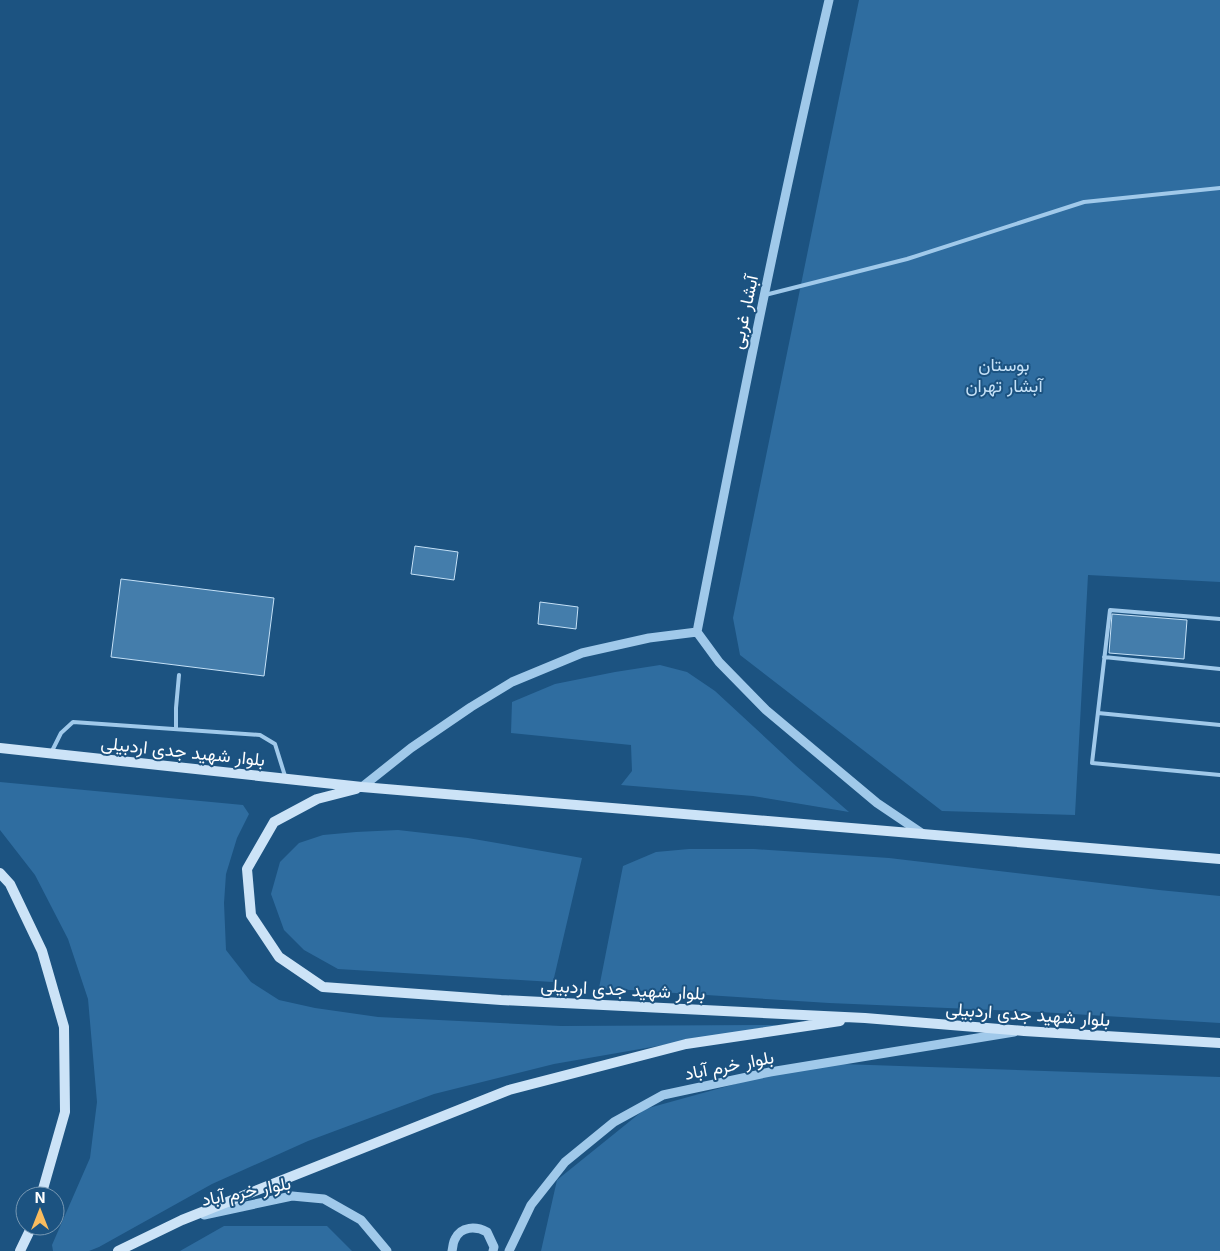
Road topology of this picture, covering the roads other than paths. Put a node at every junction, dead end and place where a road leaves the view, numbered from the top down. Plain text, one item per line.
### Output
1 (828, 0) edge
2 (1220, 188) edge
3 (764, 295) junction
4 (1220, 620) edge
5 (697, 632) junction
6 (1104, 657) junction
7 (1220, 670) edge
8 (179, 675) dead end
9 (1098, 713) junction
10 (1220, 725) edge
11 (176, 729) junction
12 (0, 748) edge
13 (51, 753) junction
14 (1220, 775) edge
15 (286, 778) junction
16 (362, 787) junction
17 (924, 835) junction
18 (1220, 860) edge
19 (0, 873) edge
20 (865, 1018) junction
21 (1024, 1031) junction
22 (1220, 1043) edge
23 (44, 1186) edge
24 (182, 1220) junction
25 (27, 1236) edge
26 (20, 1251) edge
27 (118, 1251) edge
28 (387, 1251) edge
29 (452, 1251) edge
30 (493, 1251) edge
31 (509, 1251) edge

1 - 3 street, آبشار غربی
2 - 3 lane
3 - 5 street, آبشار غربی
4 - 6 lane
5 - 16 street
5 - 17 street
6 - 7 lane
6 - 9 lane
8 - 11 lane
9 - 10 lane
9 - 14 lane
11 - 13 lane
11 - 15 lane
12 - 13 main road, بلوار شهید جدی اردبیلی
13 - 15 main road, بلوار شهید جدی اردبیلی
15 - 16 main road, بلوار شهید جدی اردبیلی
16 - 17 main road, بلوار شهید جدی اردبیلی
16 - 20 main road, بلوار شهید جدی اردبیلی
17 - 18 main road, بلوار شهید جدی اردبیلی
19 - 23 main road
20 - 21 main road, بلوار شهید جدی اردبیلی
20 - 24 main road
21 - 22 main road, بلوار شهید جدی اردبیلی
21 - 31 street, بلوار خرم آباد
24 - 27 main road
24 - 28 street, بلوار خرم آباد
25 - 26 main road
29 - 30 street

